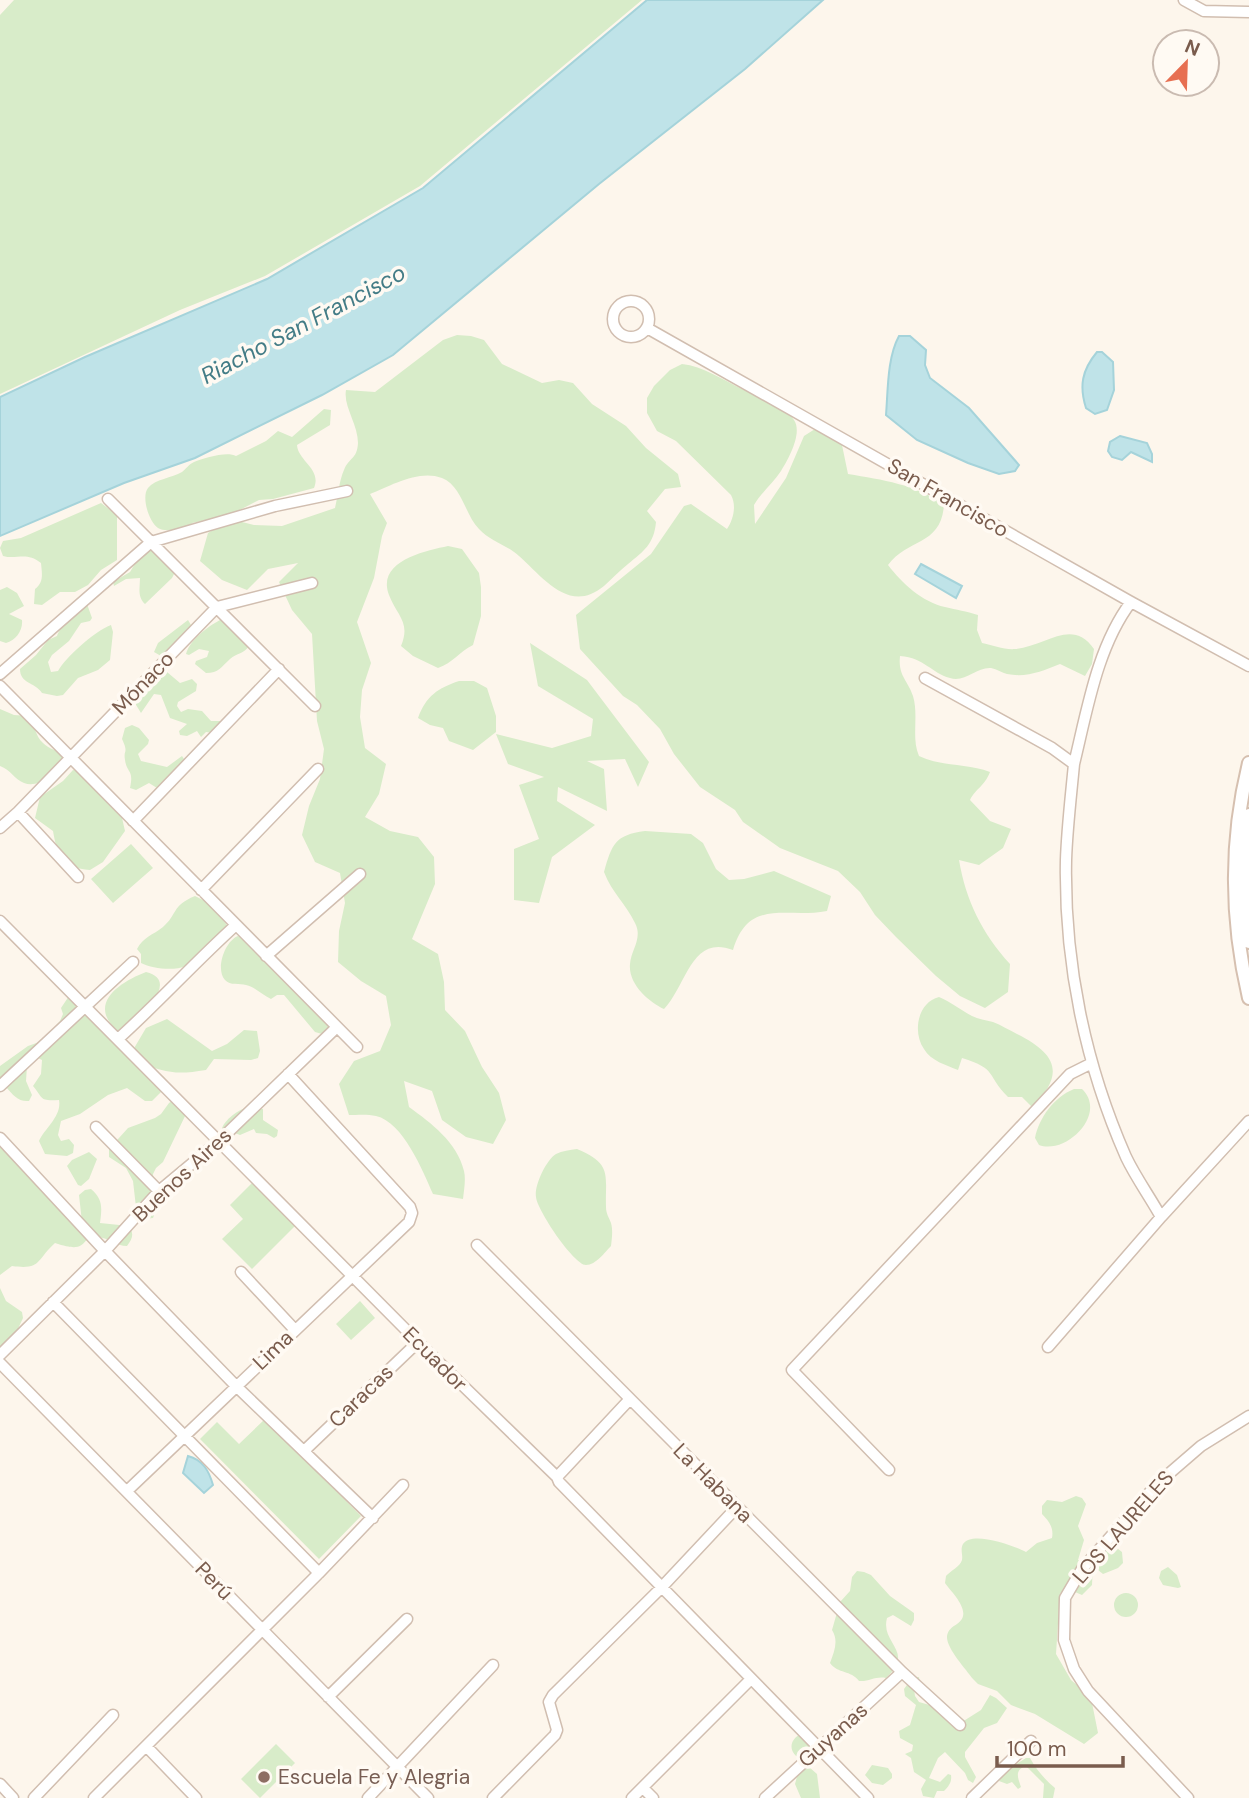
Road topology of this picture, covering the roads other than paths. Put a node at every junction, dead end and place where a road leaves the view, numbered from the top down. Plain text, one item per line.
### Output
1 (1184, 0) edge
2 (1249, 12) edge
3 (647, 328) dead end
4 (347, 491) dead end
5 (108, 499) dead end
6 (151, 541) junction
7 (312, 583) dead end
8 (1131, 602) junction
9 (217, 607) junction
10 (1249, 666) edge
11 (279, 669) junction
12 (0, 674) edge
13 (926, 678) dead end
14 (0, 686) edge
15 (315, 706) dead end
16 (70, 758) junction
17 (1249, 763) edge
18 (1074, 764) junction
19 (318, 769) dead end
20 (18, 812) junction
21 (1249, 815) edge
22 (133, 821) junction
23 (0, 828) edge
24 (360, 874) dead end
25 (78, 877) dead end
26 (201, 890) junction
27 (0, 921) edge
28 (236, 925) junction
29 (1249, 942) edge
30 (266, 956) junction
31 (133, 962) dead end
32 (1249, 998) edge
33 (87, 1007) junction
34 (337, 1027) junction
35 (118, 1039) junction
36 (357, 1047) dead end
37 (1092, 1063) junction
38 (288, 1074) junction
39 (0, 1086) edge
40 (1249, 1121) edge
41 (96, 1127) dead end
42 (0, 1138) edge
43 (219, 1141) junction
44 (159, 1191) junction
45 (1161, 1217) junction
46 (477, 1245) dead end
47 (104, 1251) junction
48 (241, 1272) dead end
49 (352, 1275) junction
50 (53, 1302) junction
51 (295, 1330) junction
52 (418, 1342) junction
53 (1048, 1347) dead end
54 (0, 1355) edge
55 (0, 1363) edge
56 (236, 1386) junction
57 (630, 1399) junction
58 (1249, 1416) edge
59 (185, 1436) junction
60 (305, 1450) junction
61 (889, 1470) dead end
62 (556, 1477) junction
63 (403, 1485) dead end
64 (127, 1491) junction
65 (737, 1507) junction
66 (373, 1518) junction
67 (319, 1573) junction
68 (661, 1588) junction
69 (407, 1619) dead end
70 (262, 1630) junction
71 (493, 1665) dead end
72 (902, 1672) junction
73 (751, 1679) junction
74 (328, 1697) junction
75 (113, 1715) dead end
76 (956, 1722) dead end
77 (1031, 1741) dead end
78 (146, 1746) junction
79 (818, 1748) junction
80 (397, 1768) junction
81 (0, 1784) edge
82 (643, 1788) junction
83 (13, 1798) edge
84 (34, 1798) edge
85 (94, 1798) edge
86 (196, 1798) edge
87 (368, 1798) edge
88 (428, 1798) edge
89 (493, 1798) edge
90 (632, 1798) edge
91 (653, 1798) edge
92 (765, 1798) edge
93 (868, 1798) edge
94 (972, 1798) edge
95 (1188, 1798) edge

1 - 2 street
3 - 8 street, San Francisco
4 - 6 street
5 - 6 street
6 - 9 street
6 - 12 street
7 - 9 street
8 - 10 street, San Francisco
8 - 18 street
9 - 11 street
9 - 16 street, Mónaco
11 - 15 street
11 - 22 street
13 - 18 street
14 - 16 street
16 - 20 street, Mónaco
16 - 22 street
17 - 32 street
18 - 37 street
19 - 26 street
20 - 23 street, Mónaco
20 - 25 street
21 - 29 street
22 - 26 street
24 - 30 street
26 - 28 street
27 - 33 street, Ecuador
28 - 30 street
28 - 35 street
30 - 34 street
31 - 33 street
33 - 35 street, Ecuador
33 - 39 street
34 - 36 street
34 - 38 street, Buenos Aires
35 - 43 street, Ecuador
37 - 45 street
37 - 61 street
38 - 43 street, Buenos Aires
38 - 49 street, Lima
40 - 45 street
41 - 44 street
42 - 47 street
43 - 44 street, Buenos Aires
43 - 49 street, Ecuador
44 - 47 street, Buenos Aires
45 - 53 street
46 - 57 street, La Habana
47 - 50 street, Buenos Aires
47 - 56 street
48 - 51 street
49 - 51 street, Lima
49 - 52 street, Ecuador
50 - 54 street, Buenos Aires
50 - 59 street
51 - 56 street, Lima
52 - 60 street, Caracas
52 - 62 street, Ecuador
55 - 64 street, Perú
56 - 59 street, Lima
56 - 60 street
57 - 62 street
57 - 65 street, La Habana
58 - 95 street, LOS LAURELES
59 - 64 street, Lima
59 - 67 street
60 - 66 street
62 - 68 street, Ecuador
63 - 66 street
64 - 70 street, Perú
65 - 68 street
65 - 72 street, La Habana
66 - 67 street
67 - 70 street
68 - 73 street, Ecuador
68 - 89 street
69 - 74 street
70 - 74 street, Perú
70 - 78 street
71 - 80 street
72 - 76 street, La Habana
72 - 79 street, Guyanas
73 - 79 street, Ecuador
73 - 82 street
74 - 80 street, Perú
75 - 84 street
77 - 94 street
78 - 85 street
78 - 86 street
79 - 92 street, Guyanas
79 - 93 street, Ecuador
80 - 87 street
80 - 88 street, Perú
81 - 83 street
82 - 90 street
82 - 91 street

